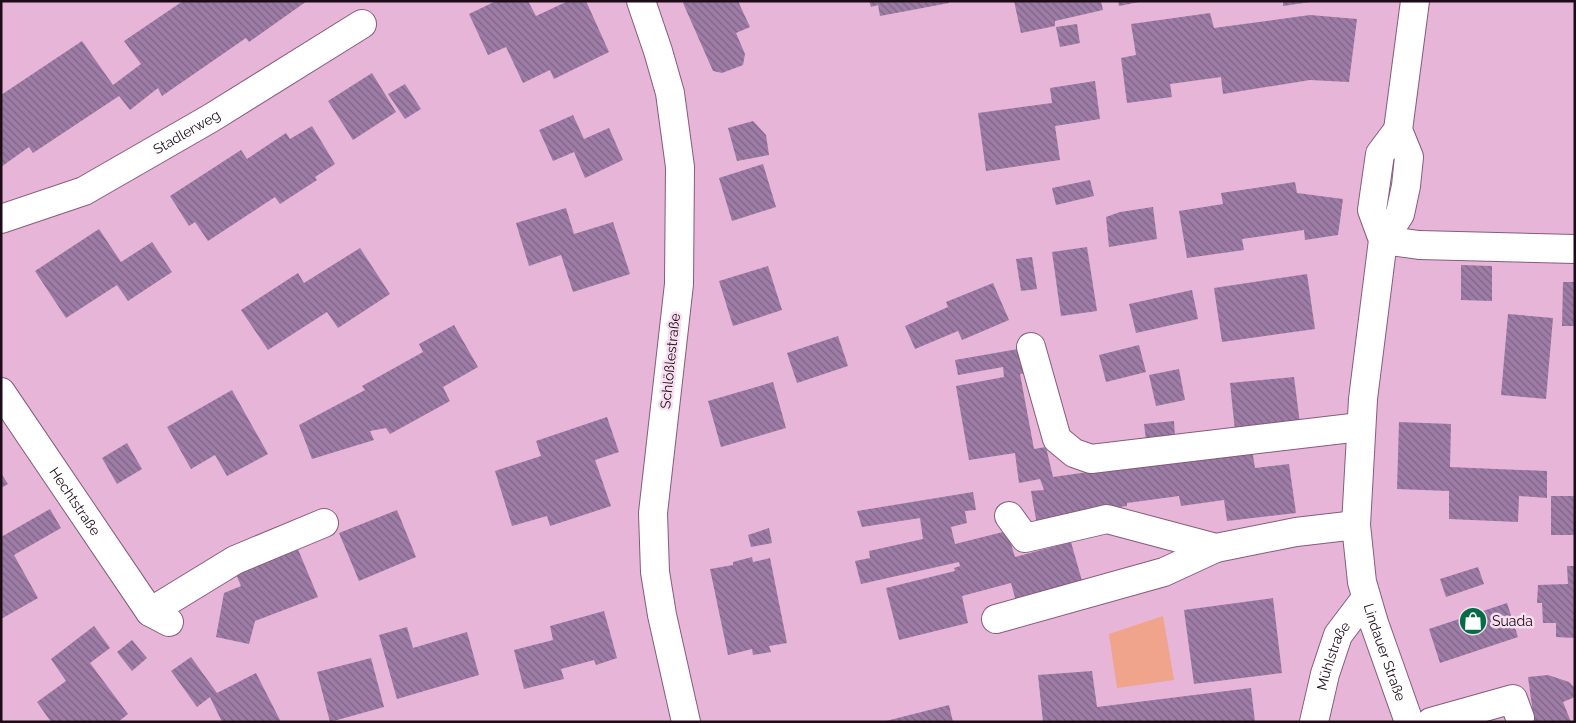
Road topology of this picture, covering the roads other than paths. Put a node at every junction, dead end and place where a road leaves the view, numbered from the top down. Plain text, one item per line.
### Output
1 (641, 1) edge
2 (1415, 1) edge
3 (362, 24) dead end
4 (1, 219) edge
5 (1383, 240) junction
6 (1575, 249) edge
7 (1031, 347) dead end
8 (1, 392) edge
9 (1360, 427) junction
10 (1009, 516) dead end
11 (324, 523) dead end
12 (1356, 524) junction
13 (1216, 548) junction
14 (1364, 590) junction
15 (996, 620) dead end
16 (1480, 715) edge
17 (1520, 718) dead end
18 (686, 722) edge
19 (1314, 722) edge
20 (1409, 722) edge
21 (1431, 722) edge

1 - 18 street, Schlößlestraße
2 - 5 street
3 - 4 street, Stadlerweg
5 - 6 street
5 - 9 street, Lindauer Straße
7 - 9 street
8 - 11 street, Hechtstraße
9 - 12 street, Lindauer Straße
10 - 13 street
12 - 13 street
12 - 14 street, Lindauer Straße
13 - 15 street
14 - 19 street, Mühlstraße
14 - 20 street, Lindauer Straße
16 - 17 street
16 - 21 street

